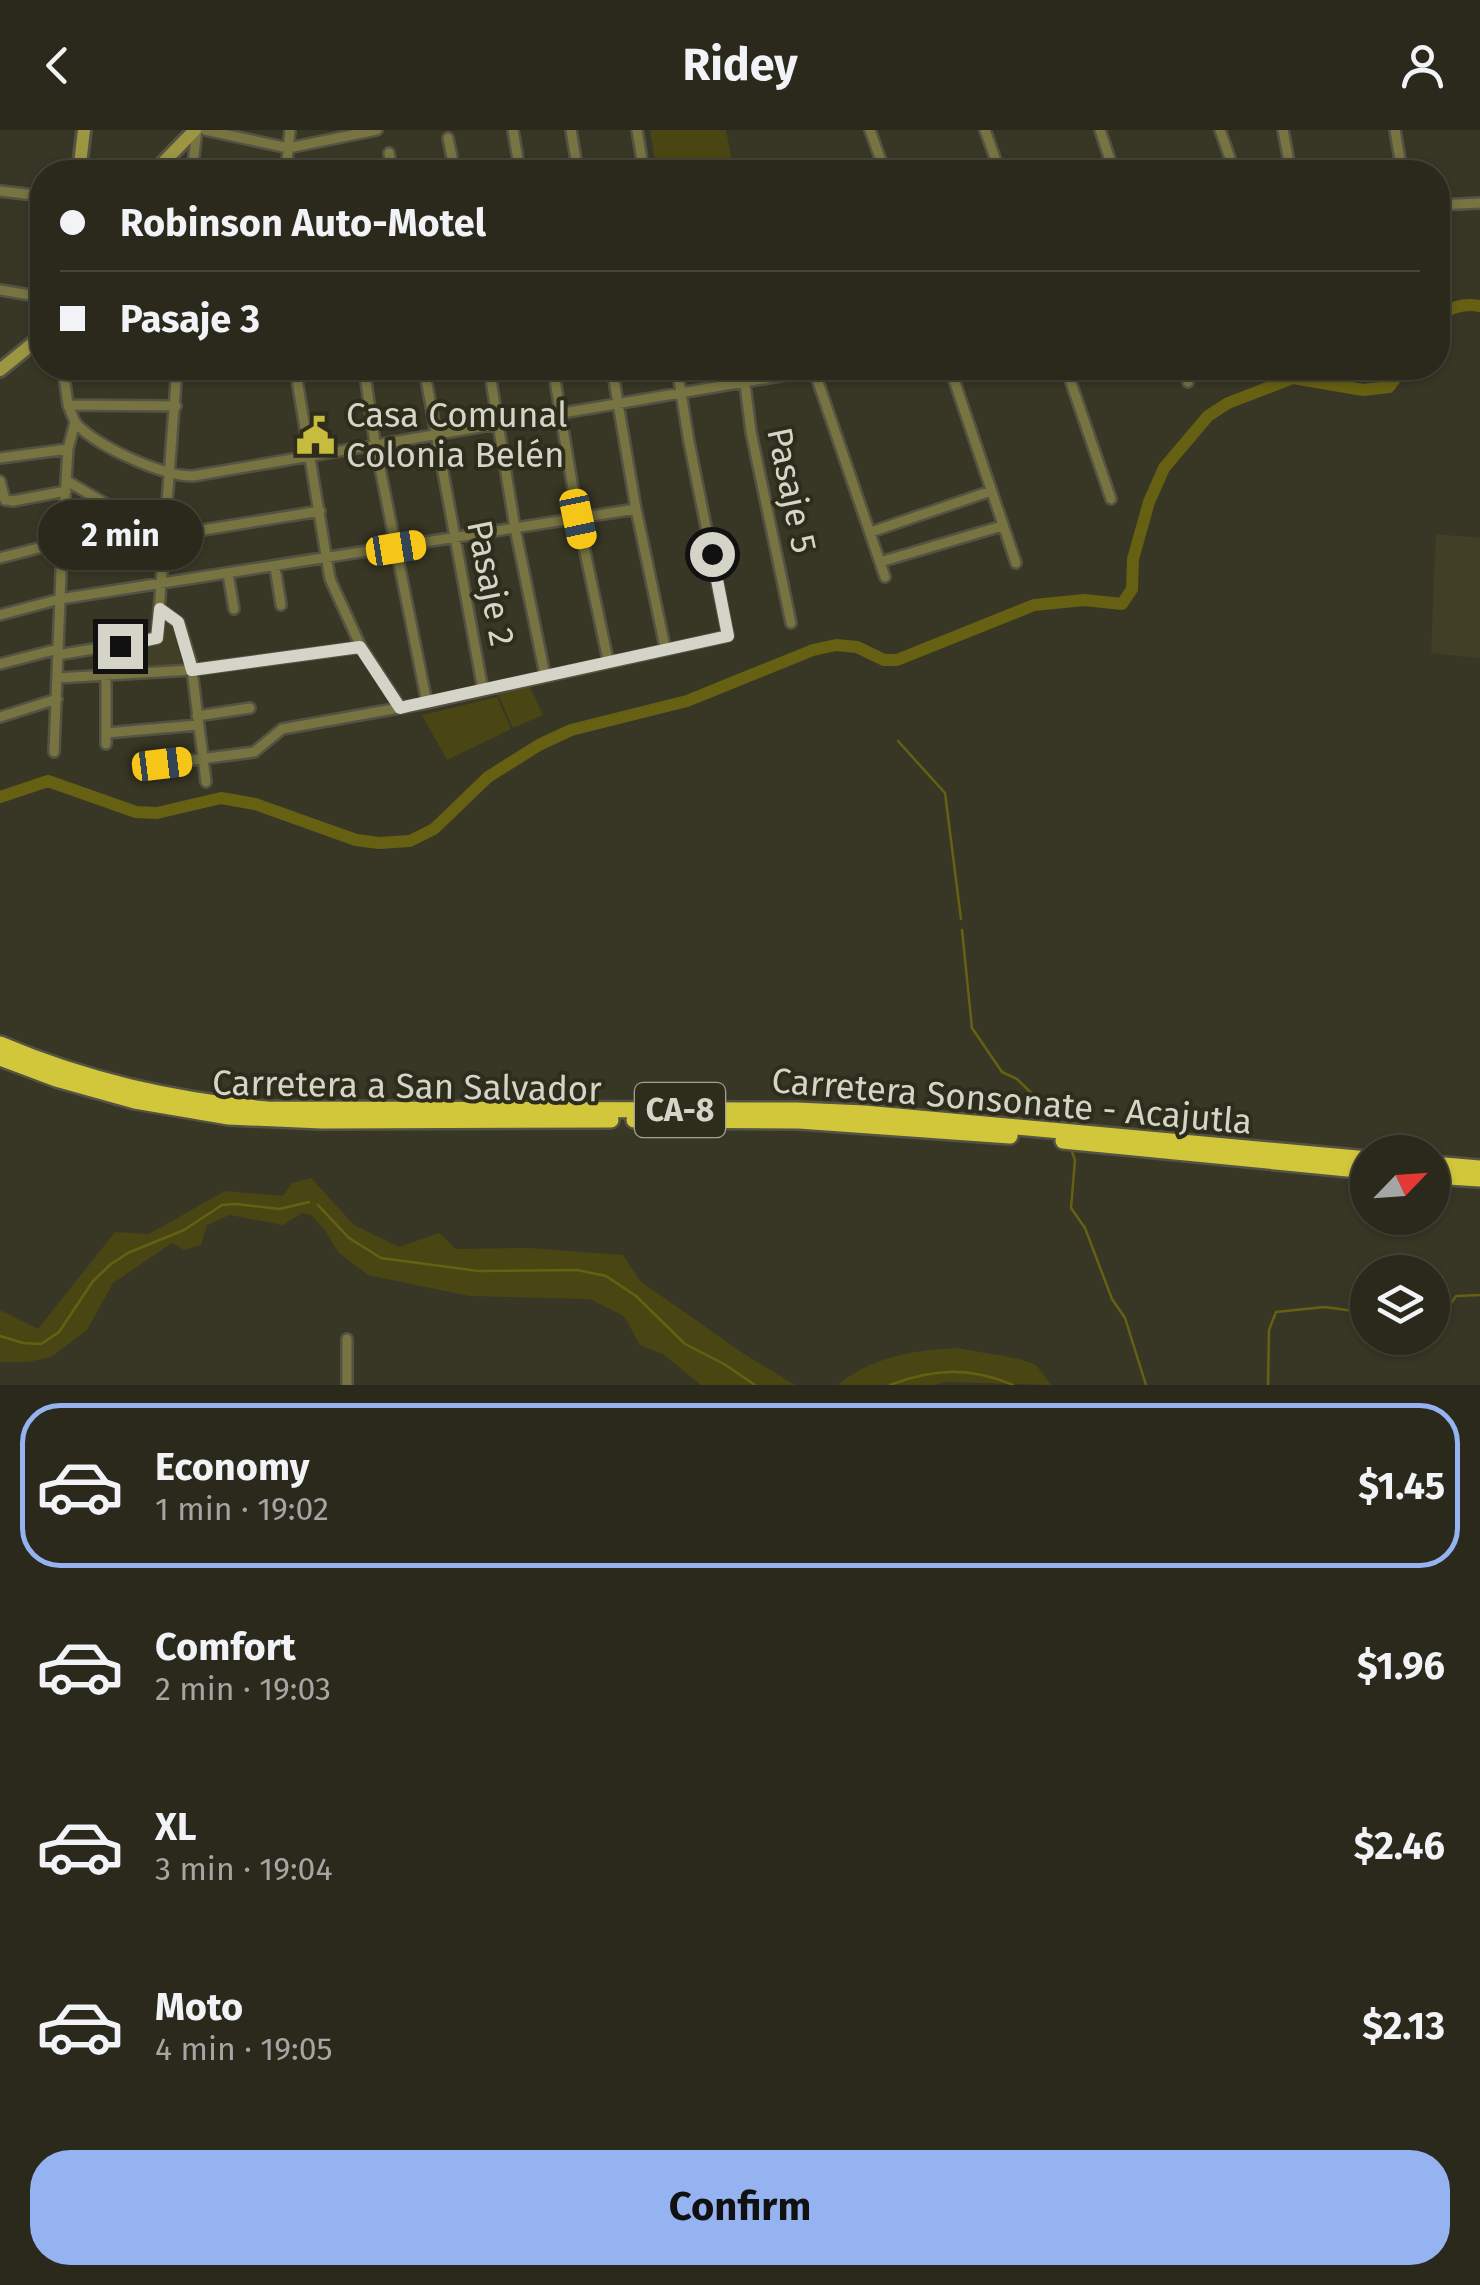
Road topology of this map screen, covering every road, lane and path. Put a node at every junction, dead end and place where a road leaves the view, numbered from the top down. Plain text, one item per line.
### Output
1 (84, 130) edge
2 (196, 130) edge
3 (205, 130) edge
4 (290, 130) edge
5 (377, 130) edge
6 (513, 130) edge
7 (571, 130) edge
8 (637, 130) edge
9 (870, 130) edge
10 (986, 130) edge
11 (1100, 130) edge
12 (1220, 130) edge
13 (1282, 130) edge
14 (1395, 130) edge
15 (448, 138) dead end
16 (288, 148) junction
17 (389, 154) dead end
18 (80, 160) edge
19 (166, 160) edge
20 (193, 160) edge
21 (287, 160) edge
22 (390, 160) edge
23 (453, 160) edge
24 (518, 160) edge
25 (576, 160) edge
26 (642, 160) edge
27 (881, 160) edge
28 (996, 160) edge
29 (1110, 160) edge
30 (1231, 160) edge
31 (1288, 160) edge
32 (1400, 160) edge
33 (0, 191) edge
34 (30, 195) edge
35 (1480, 203) edge
36 (1450, 204) edge
37 (0, 290) edge
38 (30, 294) edge
39 (30, 346) edge
40 (0, 370) edge
41 (65, 380) edge
42 (177, 380) edge
43 (298, 380) edge
44 (366, 380) edge
45 (426, 380) edge
46 (490, 380) edge
47 (555, 380) edge
48 (614, 380) edge
49 (680, 380) edge
50 (756, 380) edge
51 (818, 380) edge
52 (954, 380) edge
53 (1070, 380) edge
54 (745, 382) junction
55 (681, 392) junction
56 (617, 402) junction
57 (68, 406) junction
58 (176, 406) junction
59 (560, 412) junction
60 (75, 422) junction
61 (496, 423) junction
62 (435, 433) junction
63 (375, 443) junction
64 (68, 449) junction
65 (310, 456) junction
66 (0, 458) edge
67 (169, 475) junction
68 (0, 482) edge
69 (66, 486) junction
70 (991, 491) junction
71 (1111, 499) dead end
72 (636, 509) junction
73 (118, 511) dead end
74 (320, 511) junction
75 (578, 519) junction
76 (1002, 526) junction
77 (515, 528) junction
78 (871, 532) junction
79 (166, 534) junction
80 (454, 539) junction
81 (62, 545) junction
82 (396, 548) junction
83 (0, 558) edge
84 (325, 559) junction
85 (880, 562) junction
86 (1016, 563) dead end
87 (275, 567) junction
88 (228, 574) junction
89 (885, 577) dead end
90 (162, 584) junction
91 (60, 599) junction
92 (281, 605) dead end
93 (160, 609) junction
94 (234, 609) dead end
95 (0, 614) edge
96 (791, 623) dead end
97 (360, 647) junction
98 (665, 647) junction
99 (58, 652) junction
100 (608, 660) junction
101 (0, 664) edge
102 (192, 670) junction
103 (545, 675) junction
104 (106, 676) junction
105 (58, 678) junction
106 (483, 690) junction
107 (57, 700) junction
108 (427, 703) junction
109 (250, 708) dead end
110 (400, 708) junction
111 (0, 716) edge
112 (198, 721) junction
113 (106, 732) junction
114 (106, 744) dead end
115 (54, 752) dead end
116 (203, 759) junction
117 (162, 764) dead end
118 (206, 782) dead end
119 (0, 1044) edge
120 (0, 1058) edge
121 (1350, 1157) edge
122 (1450, 1166) edge
123 (1480, 1168) edge
124 (1350, 1169) edge
125 (1450, 1177) edge
126 (1480, 1178) edge
127 (347, 1339) dead end
128 (348, 1385) edge

1 - 18 street
2 - 19 street
2 - 20 street
3 - 16 street
4 - 16 street
5 - 16 street
6 - 24 street
7 - 25 street
8 - 26 street
9 - 27 street
10 - 28 street
11 - 29 street
12 - 30 street
13 - 31 street
14 - 32 street
15 - 23 street
16 - 21 street
17 - 22 street
33 - 34 street
35 - 36 street
37 - 38 street
39 - 40 street
41 - 57 street
42 - 58 street
43 - 65 street
44 - 63 street
45 - 62 street, Pasaje 2
46 - 61 street
47 - 59 street
48 - 56 street
49 - 55 street
50 - 54 street
51 - 78 street
52 - 70 street
53 - 71 street
54 - 55 street
54 - 96 street, Pasaje 5
55 - 56 street
55 - 98 street
56 - 59 street
56 - 72 street
57 - 58 street
57 - 60 street
58 - 67 street
59 - 61 street
59 - 75 street
60 - 64 street
60 - 67 street
61 - 62 street
61 - 77 street
62 - 63 street
62 - 80 street, Pasaje 2
63 - 65 street
63 - 82 street
64 - 66 street
64 - 69 street
65 - 67 street
65 - 74 street
67 - 79 street
68 - 69 street
69 - 73 street
69 - 81 street
70 - 76 street
70 - 78 street
72 - 75 street
72 - 98 street
74 - 79 street
74 - 84 street
75 - 77 street
75 - 100 street
76 - 85 street
76 - 86 street
77 - 80 street
77 - 103 street
78 - 85 street
79 - 81 street
79 - 90 street
80 - 82 street
80 - 106 street, Pasaje 2
81 - 83 street
81 - 91 street
82 - 84 street
82 - 108 street
84 - 87 street
84 - 97 street
85 - 89 street
87 - 88 street
87 - 92 street
88 - 90 street
88 - 94 street
90 - 91 street
90 - 93 street
91 - 95 street
91 - 99 street
93 - 99 street
93 - 102 street
97 - 102 street
97 - 110 street
98 - 100 street
99 - 101 street
99 - 105 street
100 - 103 street
102 - 104 street
102 - 112 street
103 - 106 street
104 - 105 street
104 - 113 street
105 - 107 street
106 - 108 street
107 - 111 street
107 - 115 street
108 - 110 street
109 - 112 street
110 - 116 street
112 - 113 street
112 - 116 street
113 - 114 street
116 - 117 street
116 - 118 street
119 - 121 highway, Carretera Sonsonate - Acajutla / CA-8
120 - 124 highway, Carretera a San Salvador / CA-8
122 - 123 highway
125 - 126 highway
127 - 128 street

